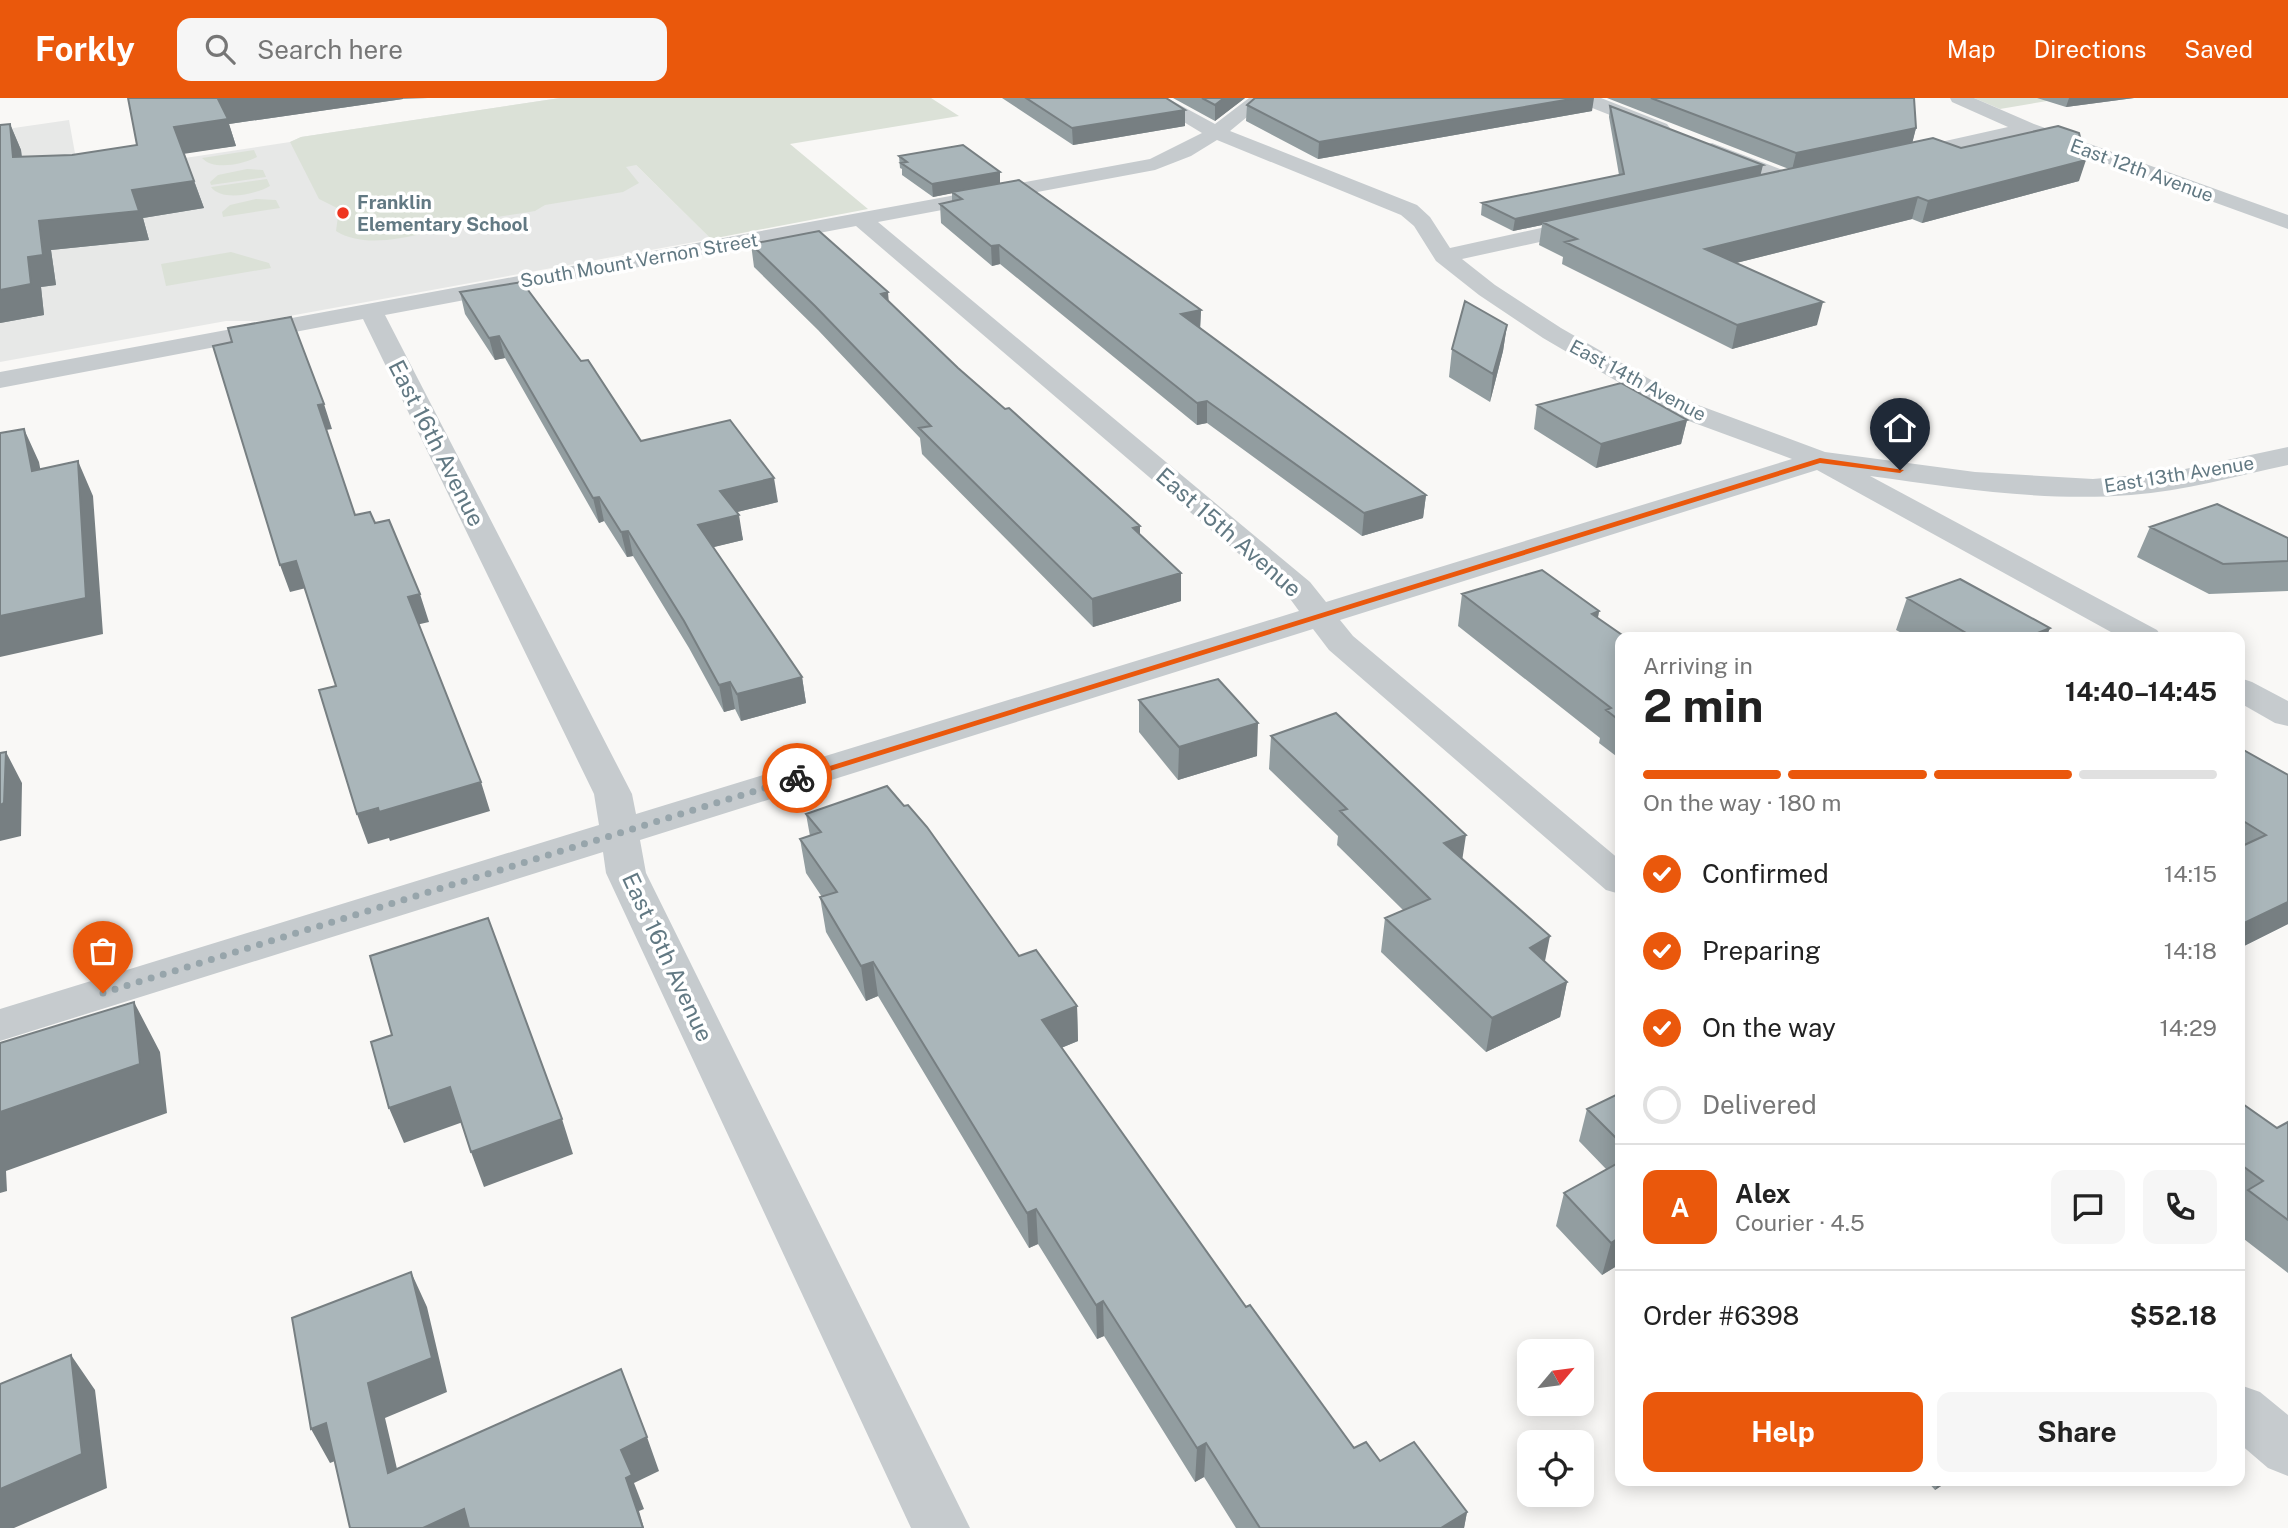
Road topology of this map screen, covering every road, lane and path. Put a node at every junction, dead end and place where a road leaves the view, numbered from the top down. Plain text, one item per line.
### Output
1 (1153, 98) edge
2 (1261, 98) edge
3 (1584, 98) edge
4 (1959, 98) edge
5 (2027, 128) junction
6 (1215, 132) junction
7 (1674, 134) edge
8 (1700, 144) edge
9 (1883, 160) edge
10 (1817, 174) edge
11 (1791, 180) junction
12 (1751, 189) edge
13 (1618, 218) edge
14 (861, 219) junction
15 (2288, 222) edge
16 (1444, 256) junction
17 (370, 309) junction
18 (0, 380) edge
19 (2288, 456) edge
20 (1820, 460) junction
21 (1320, 616) junction
22 (2136, 632) edge
23 (2245, 692) edge
24 (2288, 715) edge
25 (618, 833) junction
26 (1615, 877) edge
27 (0, 1026) edge
28 (2245, 1413) edge
29 (2288, 1450) edge
30 (941, 1528) edge

1 - 6 street, East 14th Avenue
2 - 6 street, South Mount Vernon Street
3 - 7 street
4 - 5 street, East 12th Avenue
5 - 9 street
5 - 15 street, East 12th Avenue
6 - 14 street, South Mount Vernon Street
6 - 16 street, East 14th Avenue
8 - 11 street
10 - 11 street
11 - 12 street
13 - 16 street
14 - 17 street, South Mount Vernon Street
14 - 21 street, East 15th Avenue
16 - 20 street, East 14th Avenue
17 - 18 street, South Mount Vernon Street
17 - 25 street, East 16th Avenue
19 - 20 street, East 13th Avenue
20 - 21 street
20 - 22 street, East 14th Avenue
21 - 25 street
21 - 26 street, East 15th Avenue
23 - 24 street
25 - 27 street
25 - 30 street, East 16th Avenue
28 - 29 street

